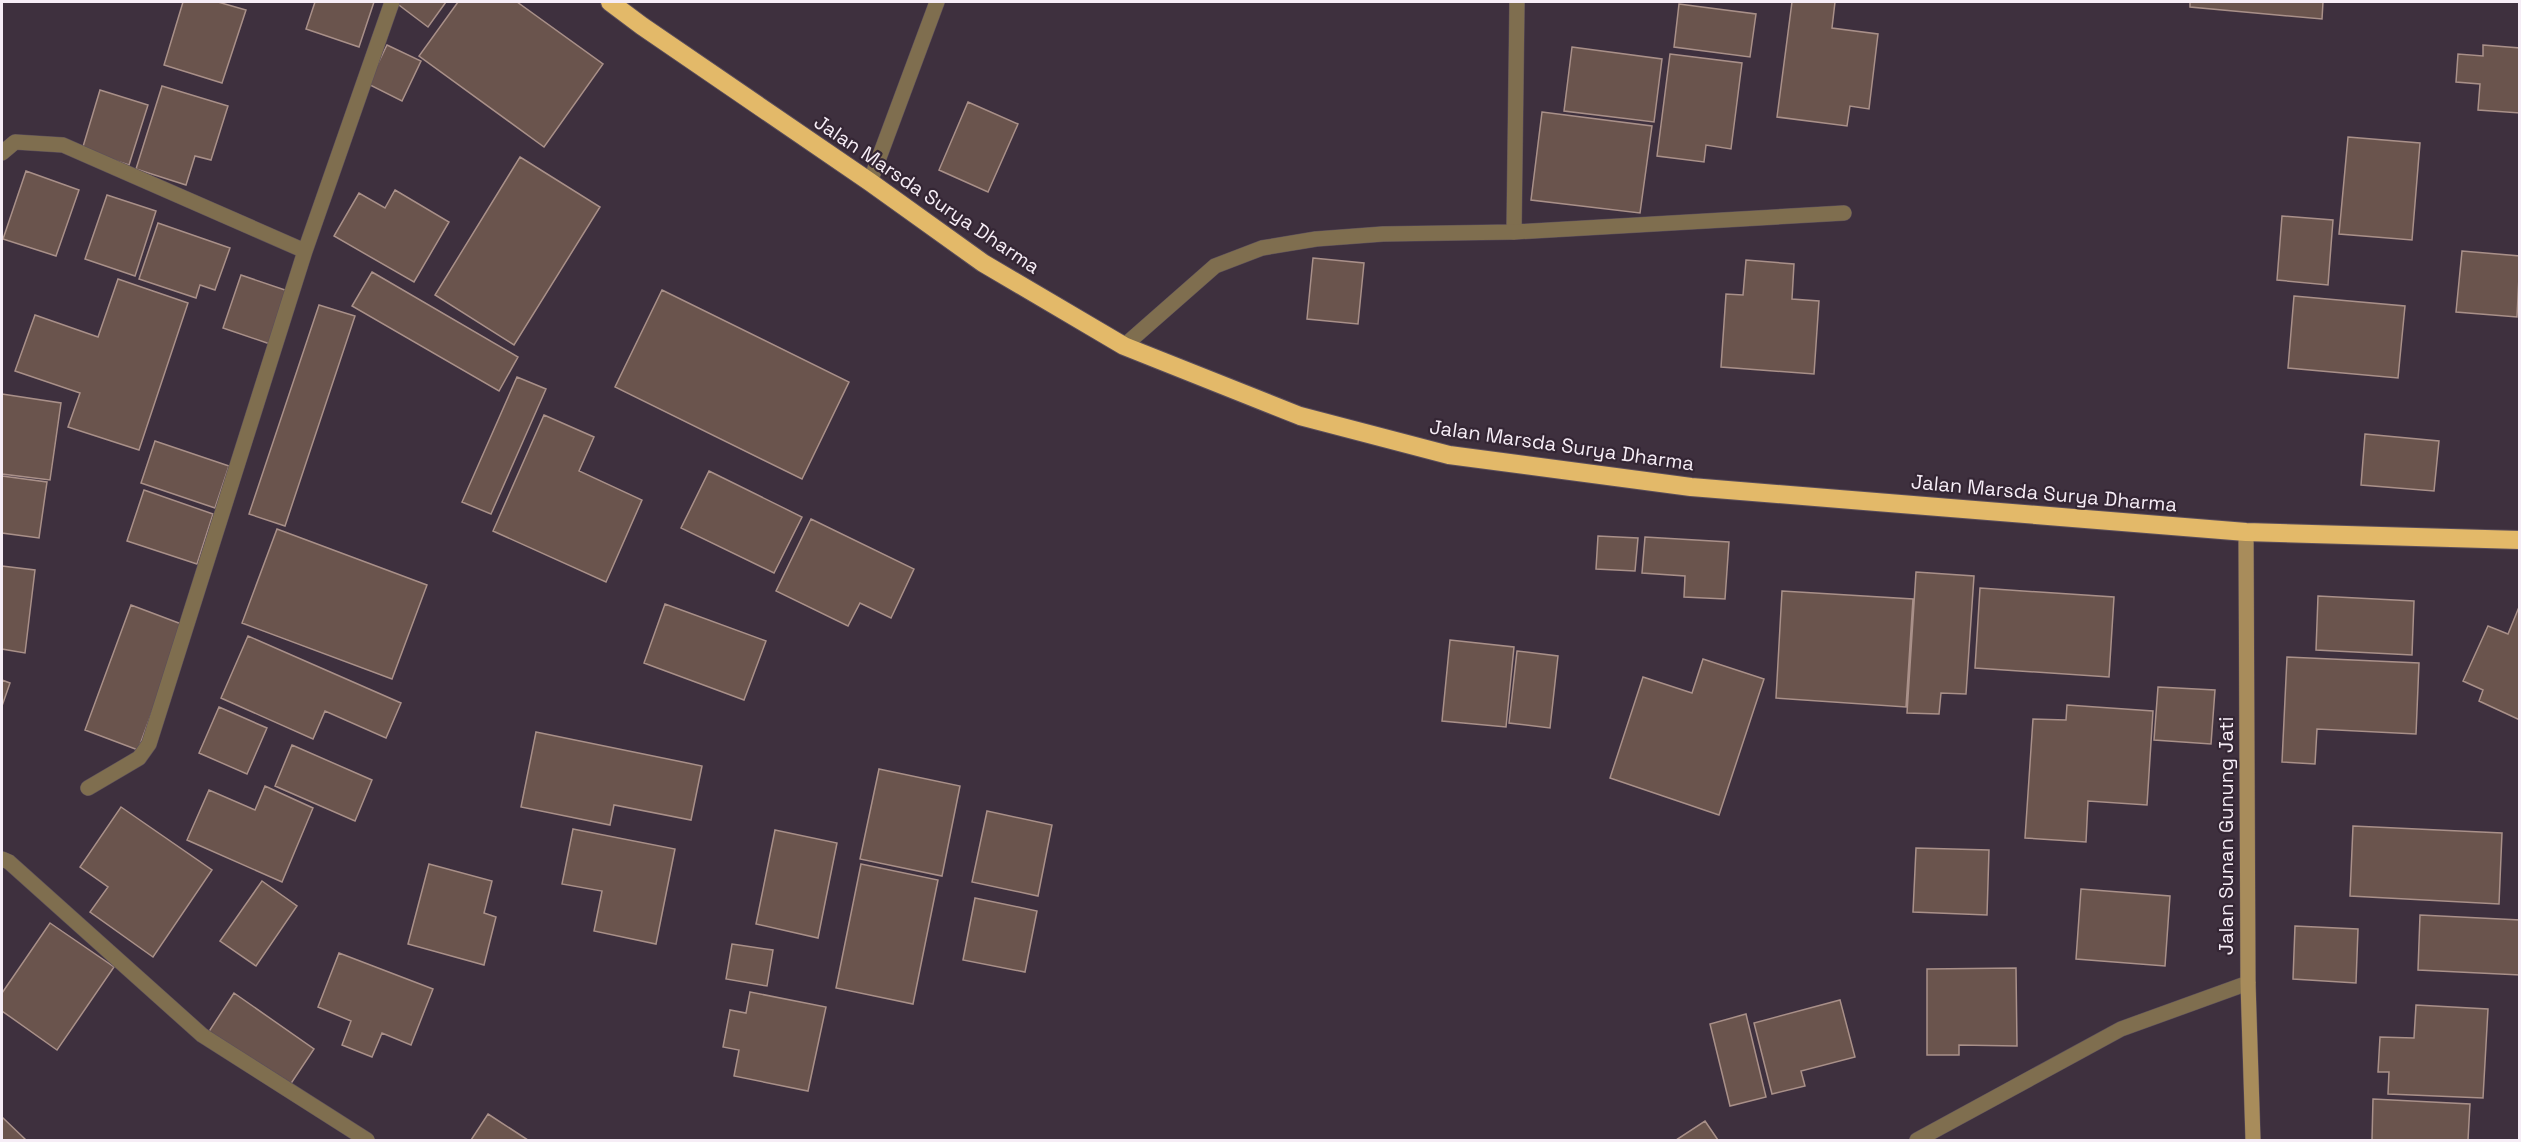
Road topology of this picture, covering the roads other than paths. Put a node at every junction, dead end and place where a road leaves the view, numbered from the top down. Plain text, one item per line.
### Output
1 (392, 2) edge
2 (610, 2) edge
3 (937, 2) edge
4 (1517, 2) edge
5 (2, 153) edge
6 (870, 182) junction
7 (1844, 213) dead end
8 (1514, 232) junction
9 (306, 251) junction
10 (1124, 346) junction
11 (2246, 532) junction
12 (2520, 540) edge
13 (88, 788) dead end
14 (2, 859) edge
15 (2248, 983) junction
16 (367, 1140) edge
17 (1917, 1140) edge
18 (2253, 1140) edge

1 - 9 street
2 - 6 highway, Jalan Marsda Surya Dharma
3 - 6 street
4 - 8 street
5 - 9 street
6 - 10 highway, Jalan Marsda Surya Dharma
7 - 8 street
8 - 10 street
9 - 13 street
10 - 11 highway, Jalan Marsda Surya Dharma
11 - 12 highway, Jalan Marsda Surya Dharma
11 - 15 street, Jalan Sunan Gunung Jati
14 - 16 street
15 - 17 street
15 - 18 street, Jalan Sunan Gunung Jati

